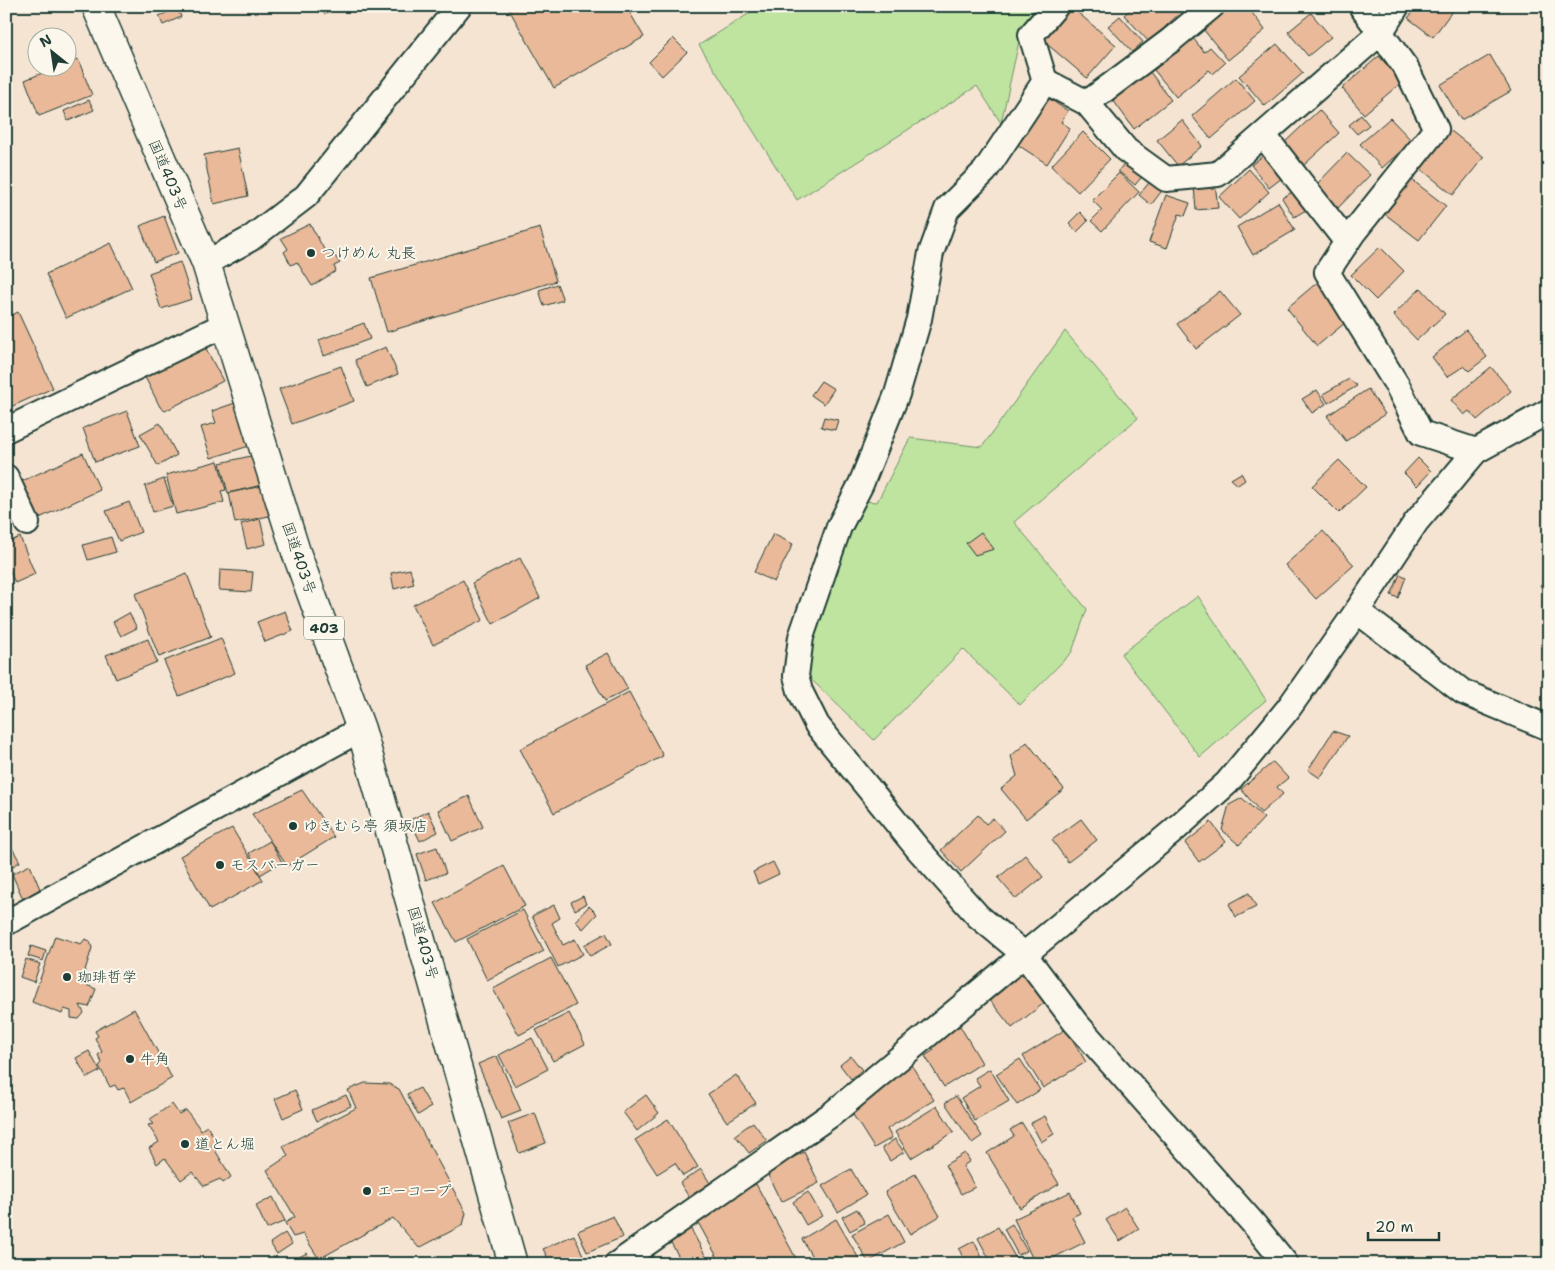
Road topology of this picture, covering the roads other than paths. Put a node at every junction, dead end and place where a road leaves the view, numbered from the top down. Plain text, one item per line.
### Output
1 (96, 6) edge
2 (459, 6) edge
3 (1056, 6) edge
4 (1212, 6) edge
5 (1361, 6) edge
6 (1397, 6) edge
7 (1381, 32) junction
8 (1045, 81) junction
9 (1087, 103) junction
10 (1264, 136) junction
11 (1347, 242) junction
12 (206, 263) junction
13 (224, 325) junction
14 (1549, 412) edge
15 (6, 430) edge
16 (1476, 450) junction
17 (6, 477) edge
18 (27, 523) dead end
19 (1357, 611) junction
20 (1549, 728) edge
21 (361, 729) junction
22 (6, 924) edge
23 (1024, 954) junction
24 (513, 1264) edge
25 (617, 1264) edge
26 (1286, 1264) edge

1 - 12 highway, 国道403号 / 403
2 - 12 street
3 - 8 street
4 - 9 street
5 - 7 street
6 - 7 street
7 - 10 street
7 - 11 street
8 - 9 street
8 - 23 street
9 - 10 street
10 - 11 street
11 - 16 street
12 - 13 highway, 国道403号 / 403
13 - 15 street
13 - 21 highway, 国道403号 / 403
14 - 16 street
16 - 19 street
17 - 18 street
19 - 20 street
19 - 23 street
21 - 22 street
21 - 24 highway, 国道403号 / 403
23 - 25 street
23 - 26 street

